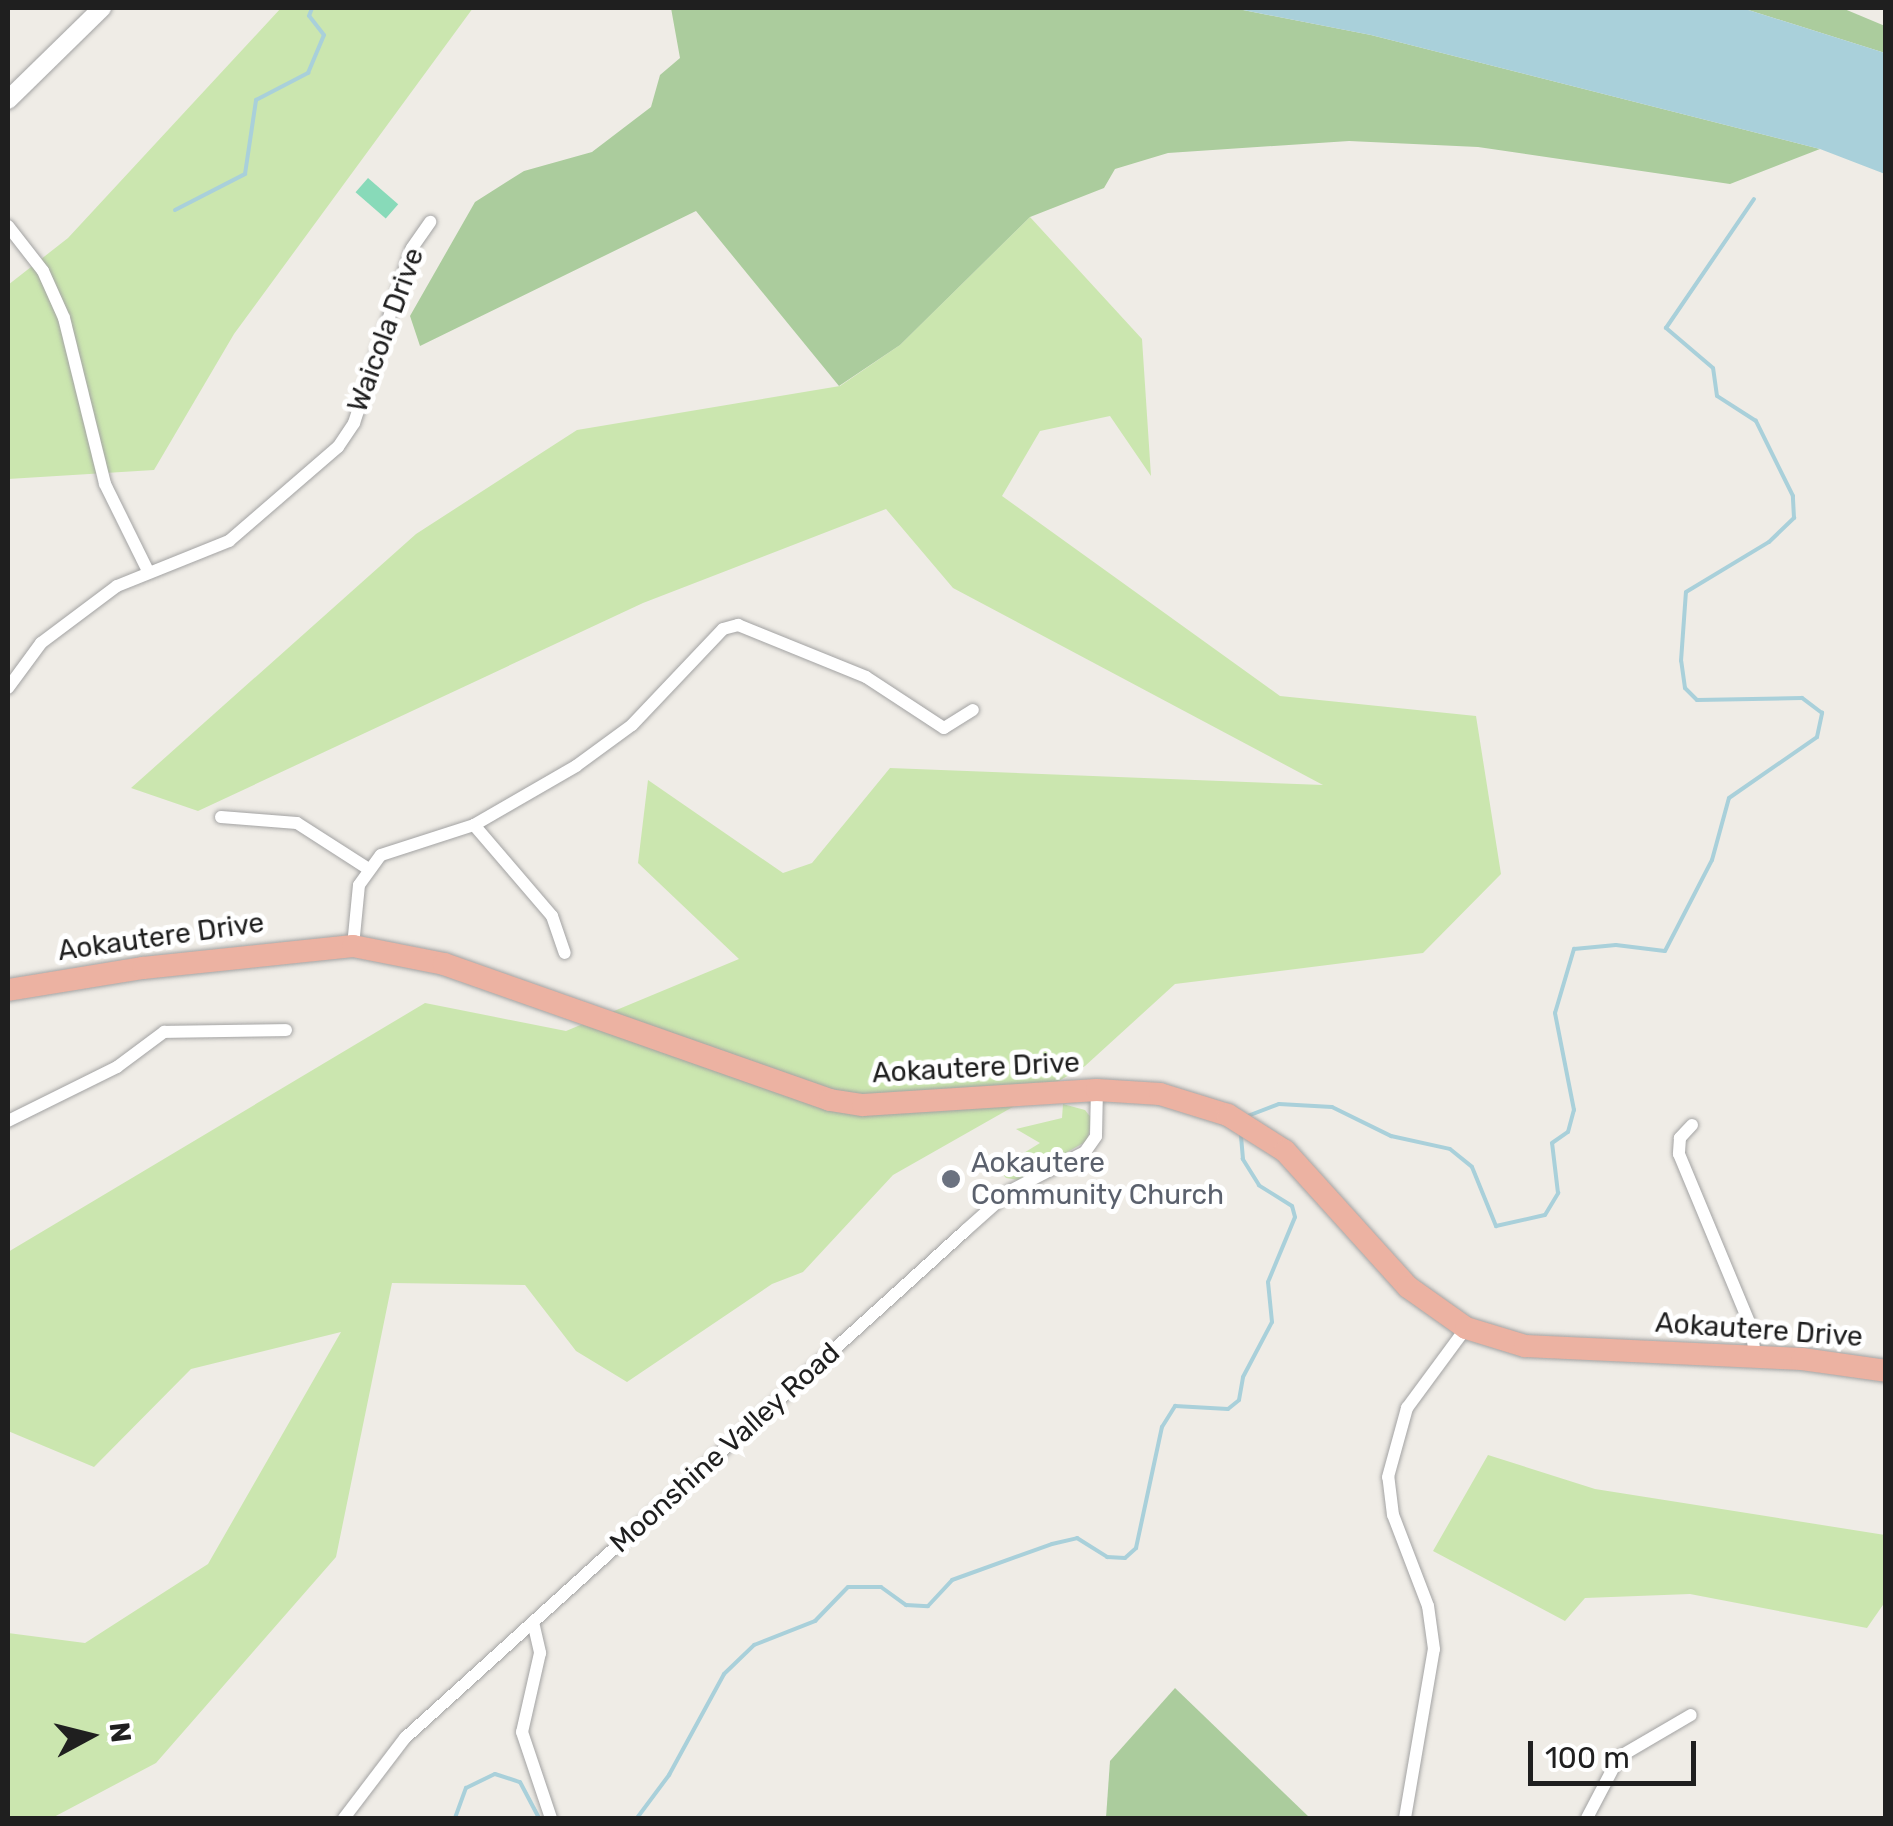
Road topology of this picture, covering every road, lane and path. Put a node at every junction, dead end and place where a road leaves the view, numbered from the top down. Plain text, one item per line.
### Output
1 (102, 8) edge
2 (8, 100) edge
3 (430, 222) dead end
4 (8, 226) edge
5 (147, 569) junction
6 (8, 688) edge
7 (973, 710) dead end
8 (221, 817) dead end
9 (474, 825) junction
10 (367, 868) junction
11 (354, 946) junction
12 (565, 952) dead end
13 (8, 990) edge
14 (286, 1030) dead end
15 (1097, 1090) junction
16 (8, 1121) edge
17 (1692, 1125) dead end
18 (1466, 1328) junction
19 (1755, 1356) junction
20 (1886, 1371) edge
21 (533, 1622) junction
22 (1691, 1715) dead end
23 (344, 1818) edge
24 (551, 1818) edge
25 (1405, 1818) edge
26 (1588, 1818) edge

1 - 2 street
3 - 5 street, Waicola Drive
4 - 5 street
5 - 6 street, Waicola Drive
7 - 9 street
8 - 10 street
9 - 10 street
9 - 12 street
10 - 11 street
11 - 13 highway, Aokautere Drive
11 - 15 highway, Aokautere Drive
14 - 16 street
15 - 18 highway, Aokautere Drive
15 - 21 street, Moonshine Valley Road
17 - 19 street
18 - 19 highway, Aokautere Drive
18 - 25 street
19 - 20 highway, Aokautere Drive
21 - 23 street, Moonshine Valley Road
21 - 24 street
22 - 26 street

